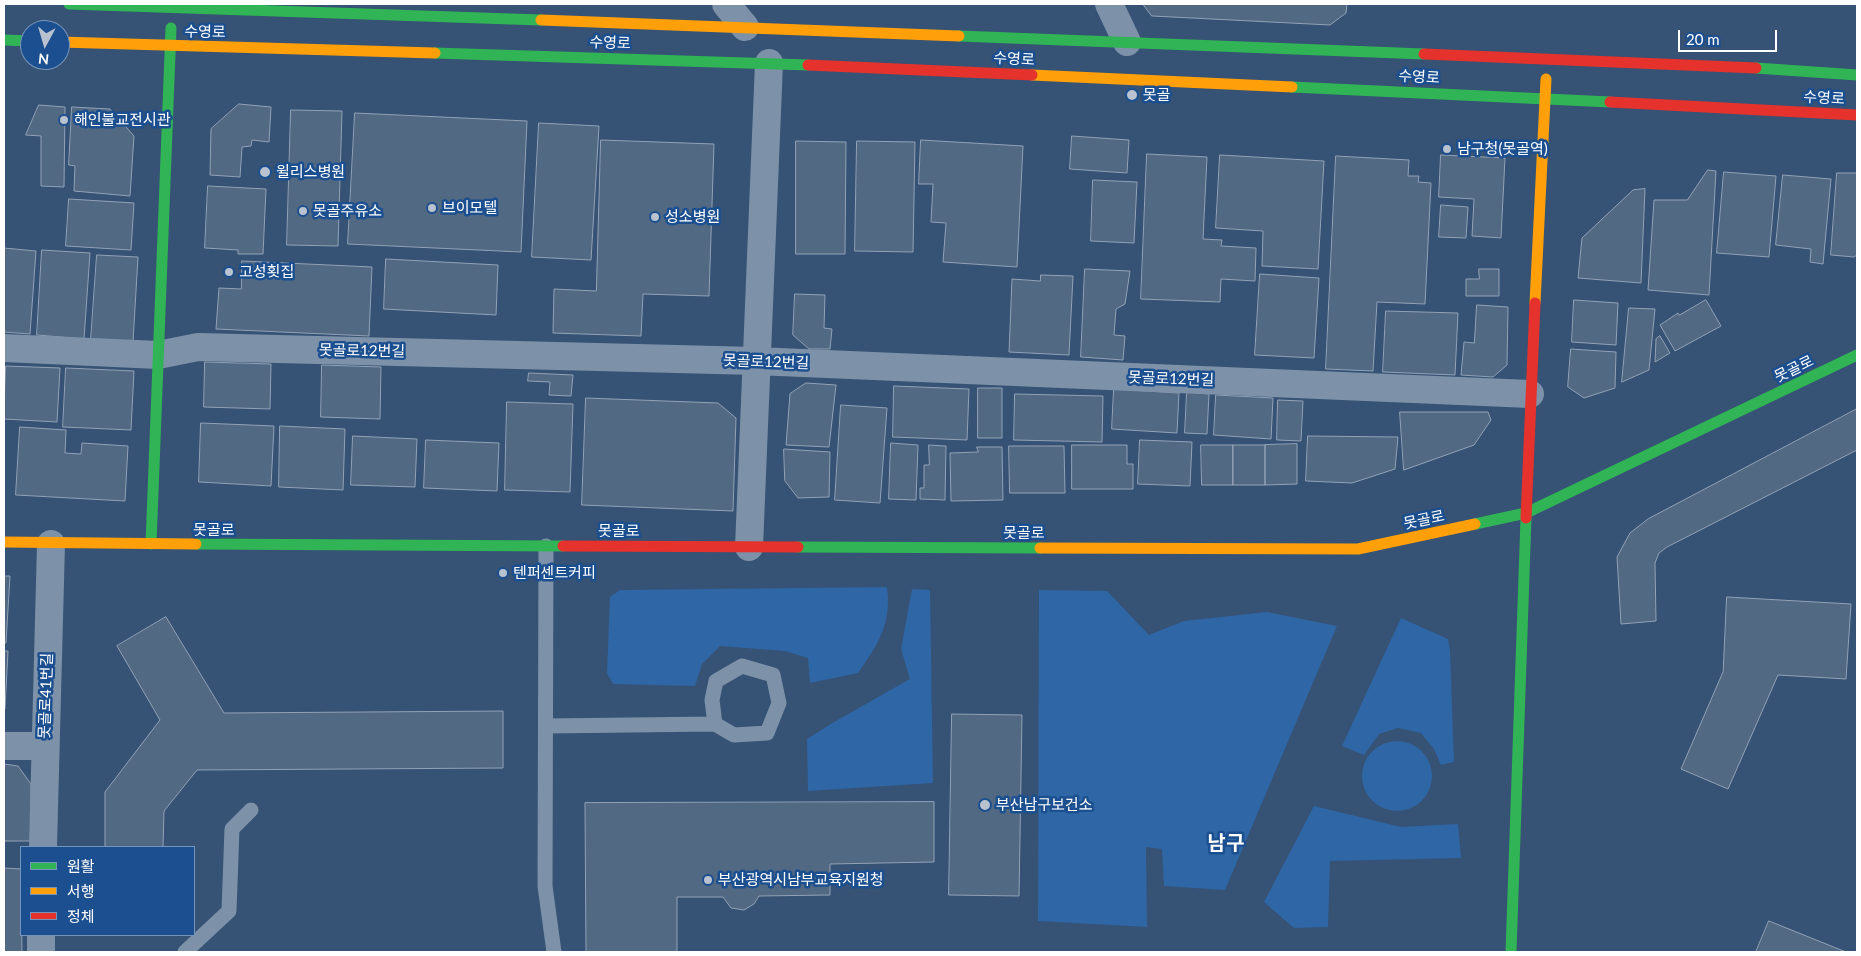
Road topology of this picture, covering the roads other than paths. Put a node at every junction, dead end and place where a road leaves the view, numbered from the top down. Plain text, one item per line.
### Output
1 (69, 4) edge
2 (726, 4) edge
3 (1109, 4) edge
4 (172, 6) edge
5 (745, 27) junction
6 (4, 40) edge
7 (20, 41) edge
8 (70, 42) edge
9 (1127, 42) junction
10 (170, 46) junction
11 (1547, 59) junction
12 (769, 63) junction
13 (1857, 74) edge
14 (1545, 98) junction
15 (1857, 115) edge
16 (4, 348) edge
17 (158, 355) junction
18 (1857, 355) edge
19 (756, 361) junction
20 (1530, 394) junction
21 (1526, 513) junction
22 (4, 542) edge
23 (51, 544) junction
24 (151, 544) junction
25 (546, 546) junction
26 (749, 547) junction
27 (715, 724) junction
28 (546, 726) junction
29 (4, 746) edge
30 (45, 746) junction
31 (251, 810) dead end
32 (43, 846) edge
33 (41, 936) edge
34 (41, 952) edge
35 (185, 952) edge
36 (554, 952) edge
37 (1511, 952) edge

1 - 4 main road, 수영로
2 - 5 street
3 - 9 street
4 - 5 main road, 수영로
4 - 10 main road, 수영로
5 - 9 main road, 수영로
6 - 7 main road
8 - 10 main road, 수영로
9 - 11 main road, 수영로
10 - 12 main road, 수영로
10 - 17 main road, 수영로
11 - 13 main road, 수영로
11 - 14 main road
12 - 14 main road, 수영로
12 - 19 street
14 - 15 main road, 수영로
14 - 20 main road
16 - 17 street, 못골로12번길
17 - 19 street, 못골로12번길
17 - 24 main road
18 - 21 main road, 못골로
19 - 20 street, 못골로12번길
19 - 26 street
20 - 21 main road
21 - 26 main road, 못골로
21 - 37 main road
22 - 23 main road, 못골로
23 - 24 main road, 못골로
23 - 30 street, 못골로41번길
24 - 25 main road, 못골로
25 - 26 main road, 못골로
25 - 28 lane
27 - 27 lane
27 - 28 lane
28 - 36 lane
29 - 30 street
30 - 32 street, 못골로41번길
31 - 35 lane
33 - 34 street

